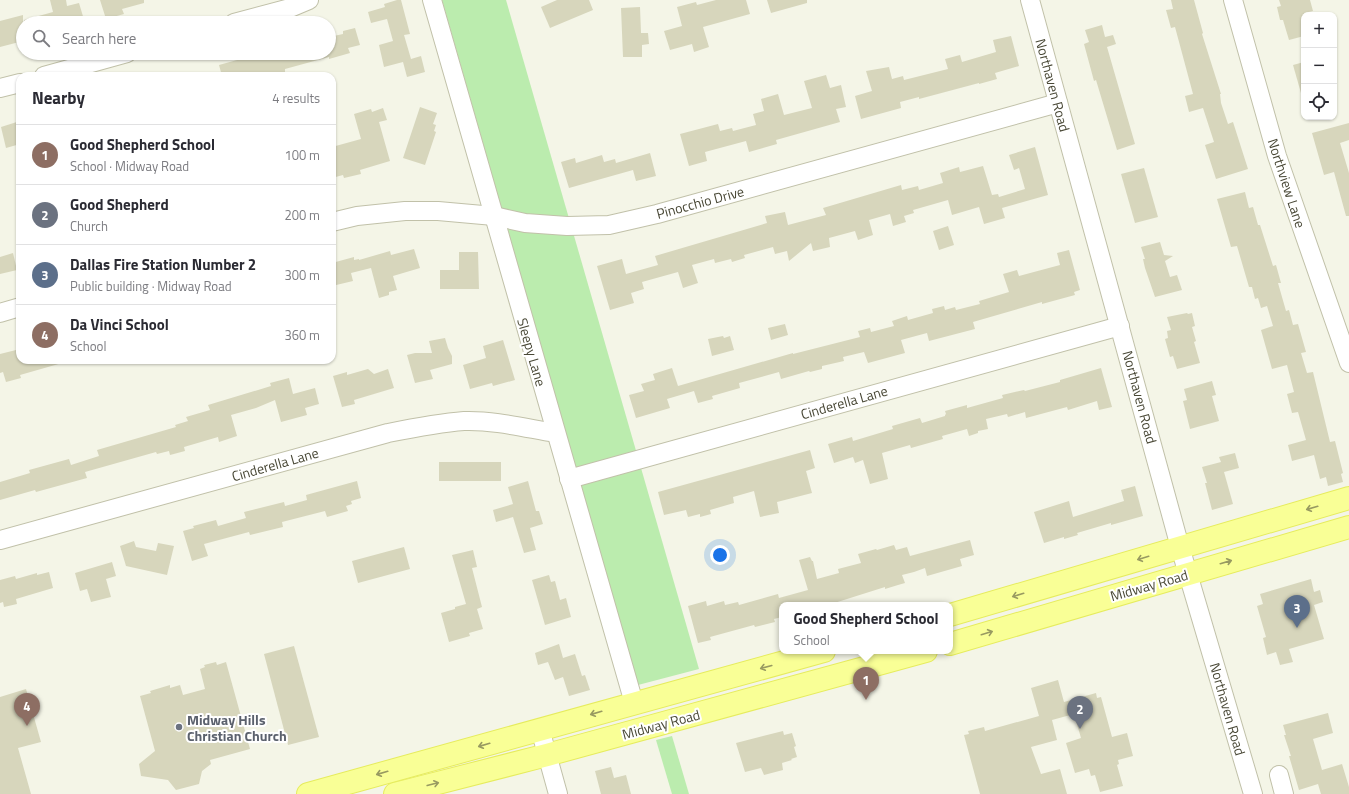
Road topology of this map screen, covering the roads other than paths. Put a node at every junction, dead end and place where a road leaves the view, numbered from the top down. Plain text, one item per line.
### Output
1 (309, 0) edge
2 (432, 0) edge
3 (1030, 0) edge
4 (1233, 0) edge
5 (260, 16) edge
6 (102, 60) edge
7 (58, 72) edge
8 (16, 84) edge
9 (0, 88) edge
10 (1058, 103) junction
11 (494, 216) junction
12 (336, 221) edge
13 (16, 308) edge
14 (0, 313) edge
15 (1120, 326) junction
16 (1349, 364) edge
17 (555, 433) junction
18 (569, 479) junction
19 (1349, 498) edge
20 (1349, 527) edge
21 (0, 540) edge
22 (1180, 547) junction
23 (1188, 573) junction
24 (953, 614) edge
25 (953, 643) edge
26 (813, 654) edge
27 (915, 654) edge
28 (634, 703) junction
29 (540, 729) junction
30 (547, 755) junction
31 (1279, 775) dead end
32 (349, 788) edge
33 (308, 794) edge
34 (395, 794) edge
35 (558, 794) edge
36 (1253, 794) edge
37 (1284, 794) edge

1 - 5 street
2 - 11 street, Sleepy Lane
3 - 10 street, Northaven Road
4 - 16 street, Northview Lane
6 - 7 street
8 - 9 street
10 - 11 street, Pinocchio Drive
10 - 15 street, Northaven Road
11 - 12 street, Pinocchio Drive
11 - 17 street, Sleepy Lane
13 - 14 street
15 - 18 street, Cinderella Lane
15 - 22 street, Northaven Road
17 - 18 street, Sleepy Lane
17 - 21 street, Cinderella Lane
18 - 28 street, Sleepy Lane
19 -> 22 main road, Midway Road
23 -> 20 main road, Midway Road
22 - 23 street, Northaven Road
22 -> 24 main road, Midway Road
25 -> 23 main road, Midway Road
23 - 36 street, Northaven Road
26 -> 28 main road, Midway Road
27 - 30 main road, Midway Road
28 -> 29 main road, Midway Road
29 - 30 street
29 -> 32 main road, Midway Road
34 -> 30 main road, Midway Road
30 - 35 street
31 - 37 street
32 - 33 main road, Midway Road

